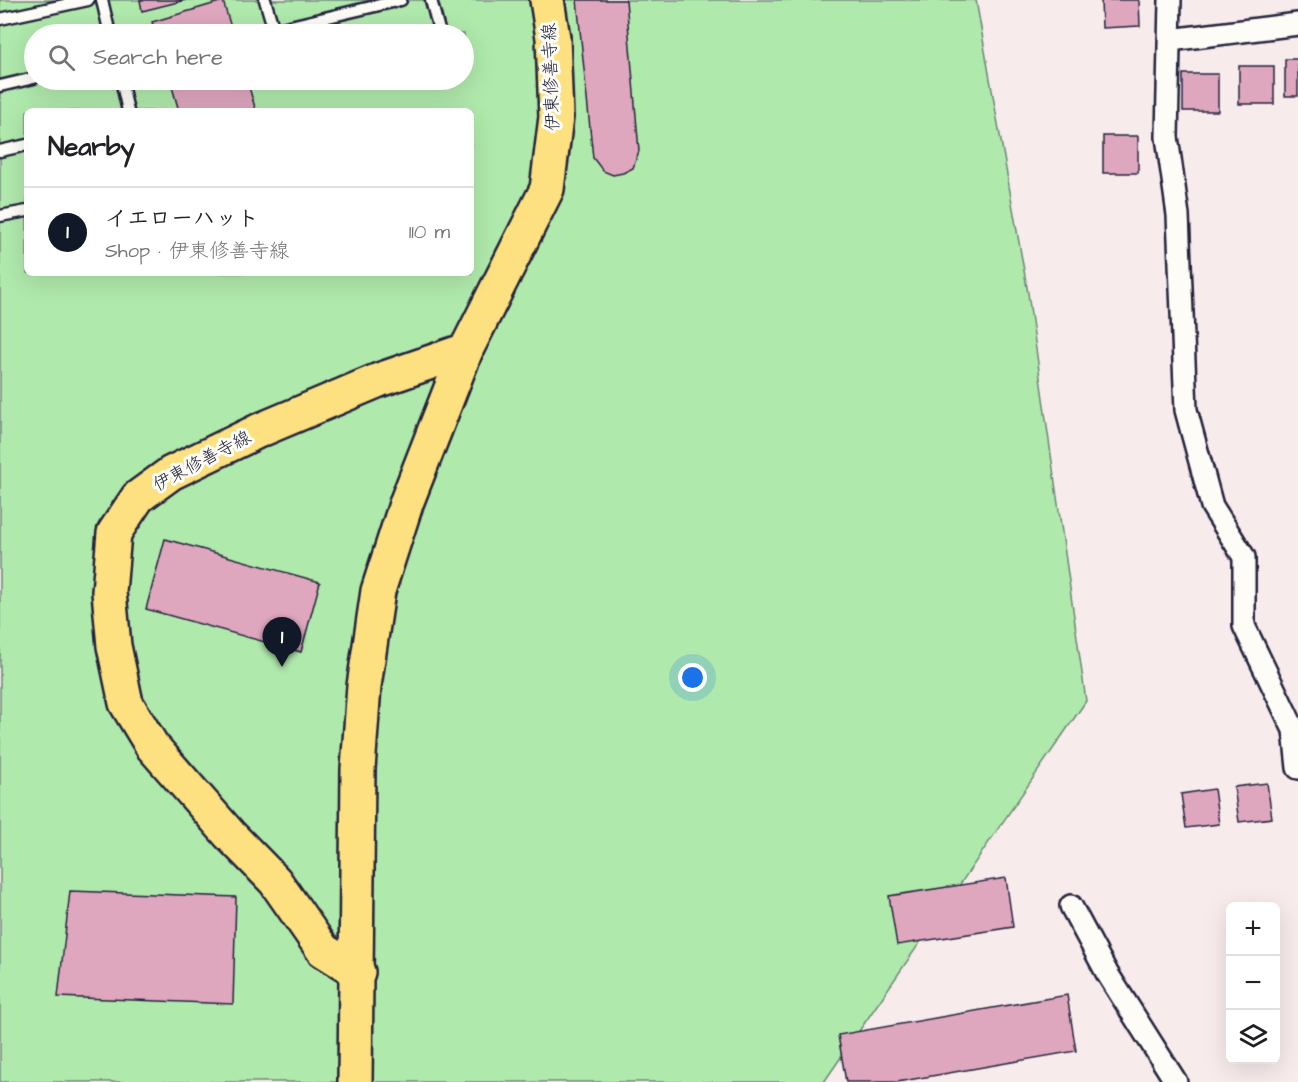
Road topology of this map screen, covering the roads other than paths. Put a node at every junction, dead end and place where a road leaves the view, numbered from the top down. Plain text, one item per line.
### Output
1 (88, 0) edge
2 (102, 0) edge
3 (265, 0) edge
4 (401, 0) edge
5 (431, 0) edge
6 (547, 0) edge
7 (1170, 0) edge
8 (0, 19) edge
9 (108, 24) edge
10 (272, 24) edge
11 (306, 24) edge
12 (437, 24) edge
13 (1298, 24) edge
14 (1170, 40) junction
15 (24, 80) edge
16 (0, 86) edge
17 (123, 90) edge
18 (127, 108) edge
19 (24, 146) edge
20 (0, 151) edge
21 (24, 212) edge
22 (0, 216) edge
23 (466, 350) junction
24 (1298, 768) edge
25 (1071, 906) dead end
26 (358, 972) junction
27 (356, 1082) edge
28 (1176, 1082) edge

1 - 8 lane
2 - 9 lane
3 - 10 lane
4 - 11 lane
5 - 12 lane
6 - 23 main road, 伊東修善寺線
7 - 14 street
13 - 14 street
14 - 24 street
15 - 16 lane
17 - 18 lane
19 - 20 lane
21 - 22 lane
23 - 26 main road, 伊東修善寺線
23 - 26 main road, 伊東修善寺線
25 - 28 street
26 - 27 main road, 伊東修善寺線

